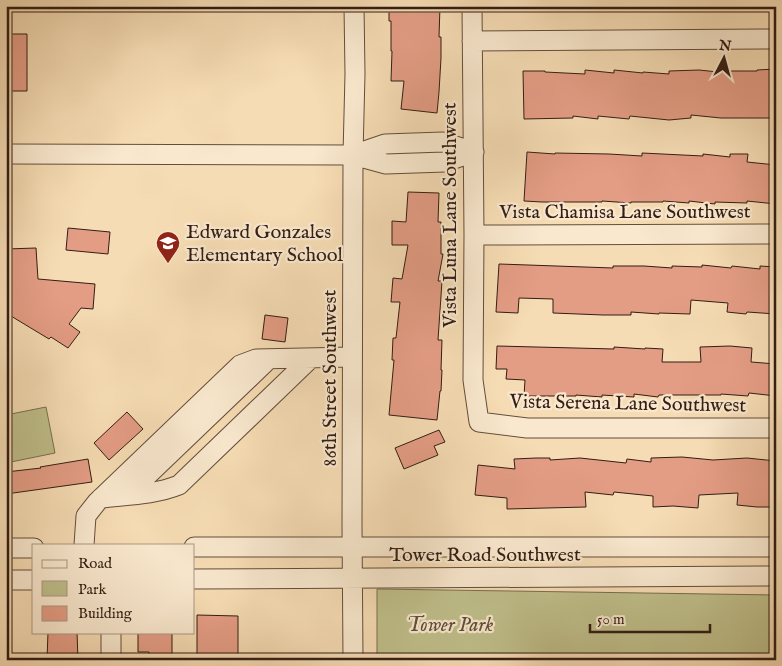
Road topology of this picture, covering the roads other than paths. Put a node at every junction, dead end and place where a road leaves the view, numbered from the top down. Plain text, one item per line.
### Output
1 (354, 6) edge
2 (472, 6) edge
3 (776, 39) edge
4 (472, 41) junction
5 (474, 152) junction
6 (6, 154) edge
7 (353, 155) junction
8 (776, 234) edge
9 (474, 235) junction
10 (352, 357) junction
11 (303, 358) junction
12 (269, 359) junction
13 (479, 422) joint
14 (776, 428) edge
15 (128, 496) junction
16 (101, 498) junction
17 (84, 544) edge
18 (195, 547) edge
19 (352, 547) junction
20 (776, 547) edge
21 (6, 548) edge
22 (32, 548) edge
23 (776, 576) edge
24 (353, 578) junction
25 (195, 579) edge
26 (6, 580) edge
27 (32, 580) edge
28 (111, 634) edge
29 (111, 660) edge
30 (353, 660) edge

1 - 7 street, 86th Street Southwest
2 - 4 street, Vista Luna Lane Southwest
3 - 4 street
4 - 5 street, Vista Luna Lane Southwest
5 - 7 street
5 - 9 street, Vista Luna Lane Southwest
6 - 7 street
7 - 10 street, 86th Street Southwest
8 - 9 street, Vista Chamisa Lane Southwest
9 - 13 street, Vista Luna Lane Southwest
10 - 11 street
10 - 19 street, 86th Street Southwest
11 - 12 street
11 - 15 street
12 - 15 street
12 - 16 street
13 - 14 street, Vista Serena Lane Southwest
15 - 16 street
16 - 17 street
18 - 19 street, Tower Road Southwest
19 - 20 street, Tower Road Southwest
19 - 24 street, 86th Street Southwest
21 - 22 street
23 - 24 street, Tower Road Southwest
24 - 25 street, Tower Road Southwest
24 - 30 street, 86th Street Southwest
26 - 27 street
28 - 29 street

